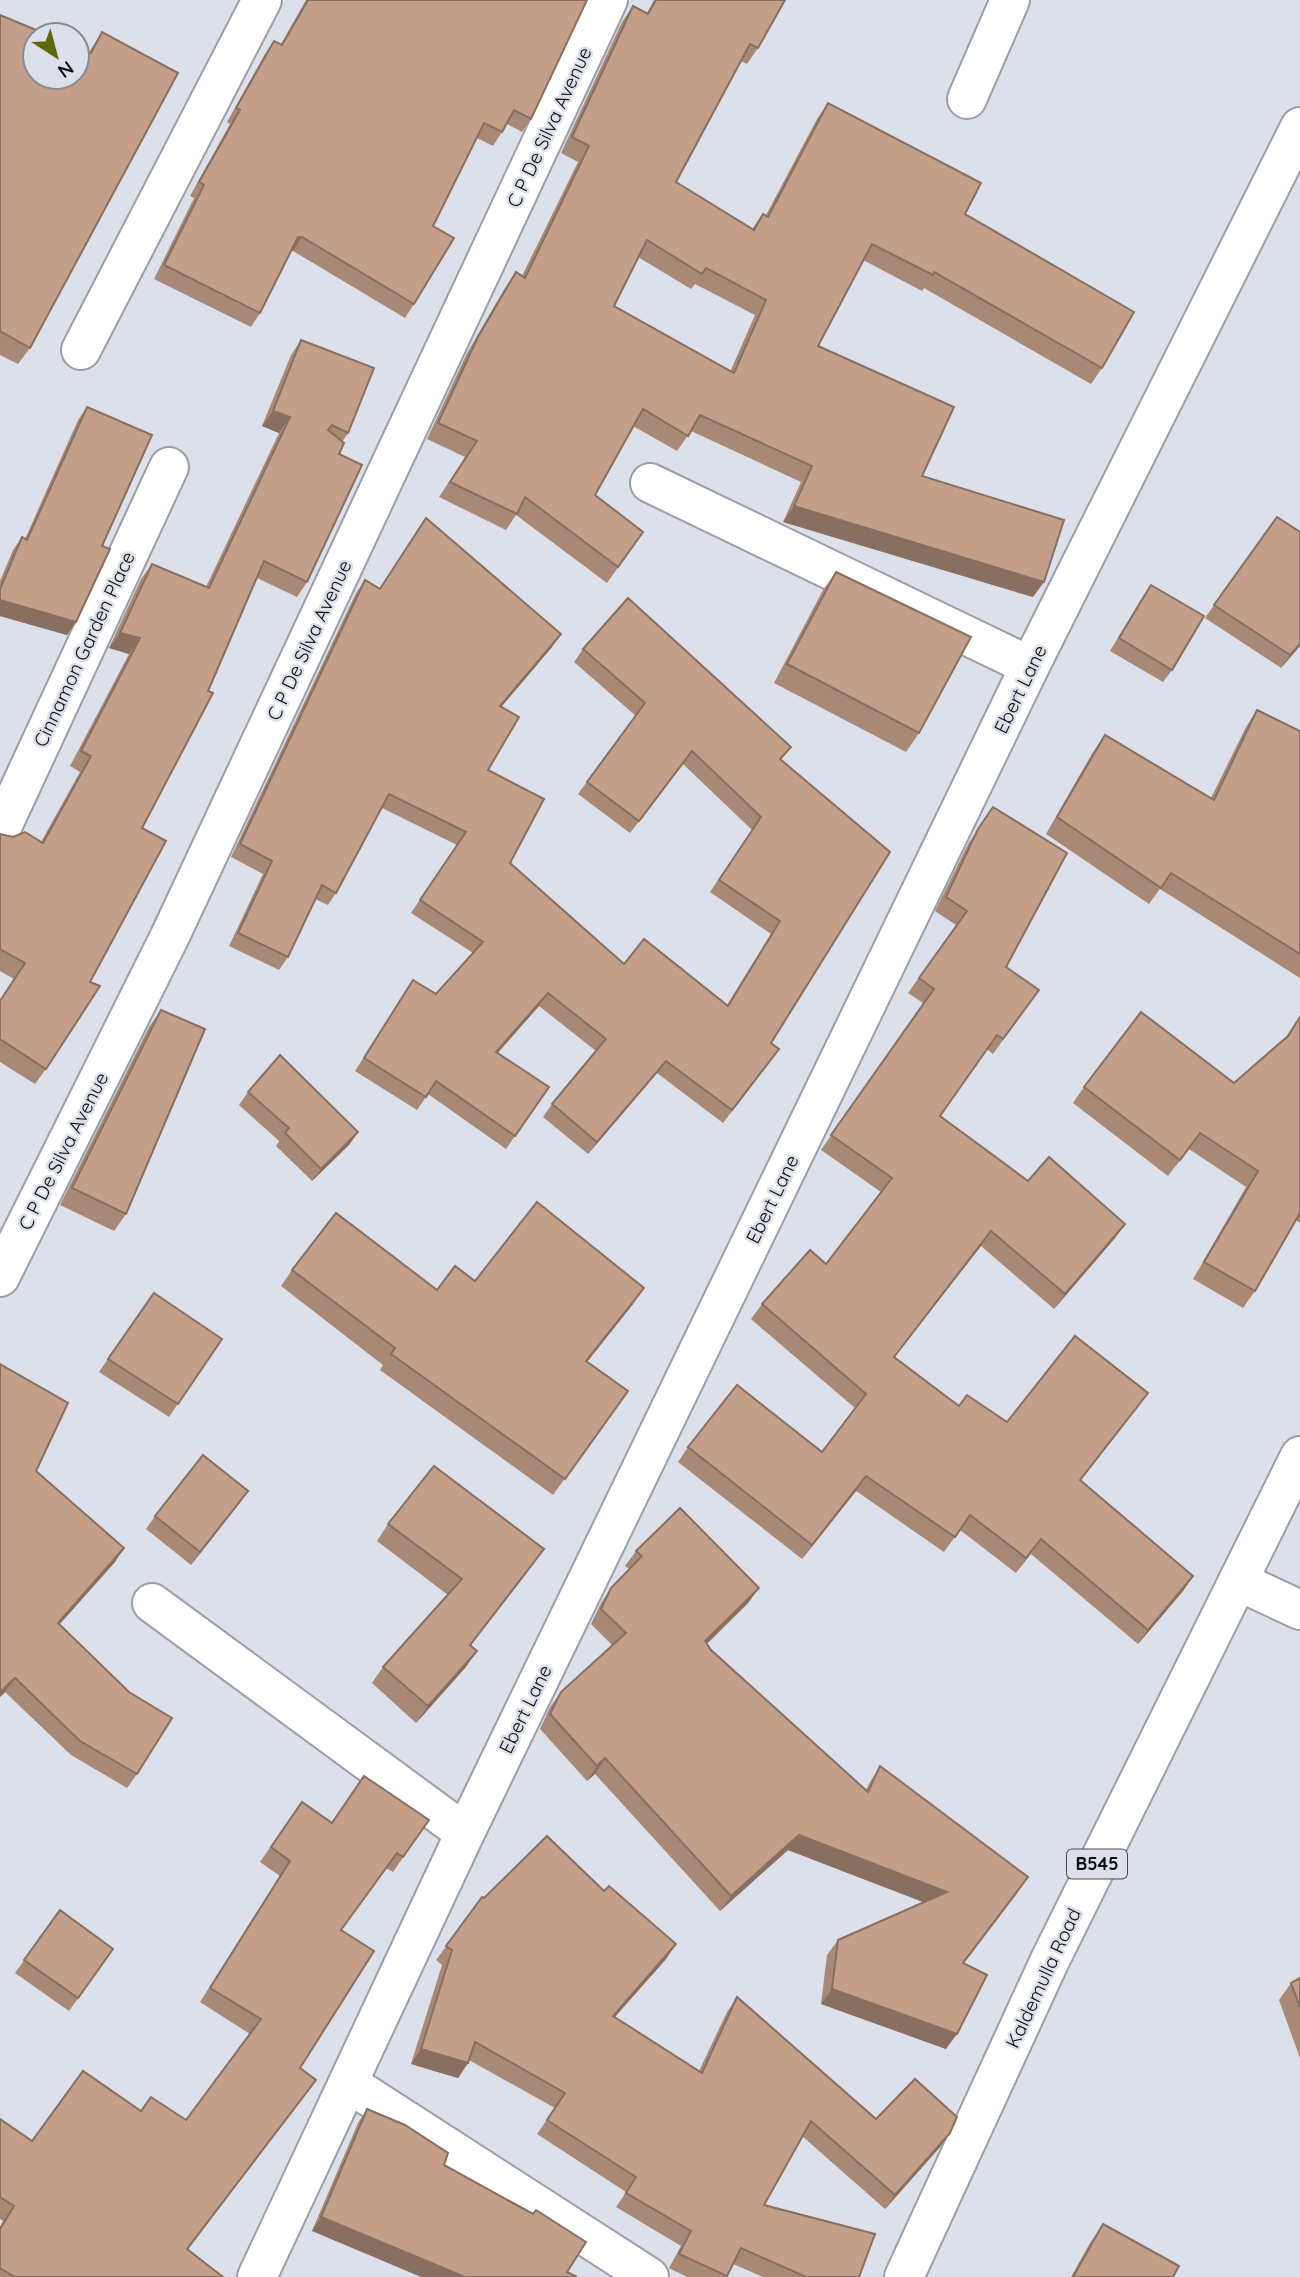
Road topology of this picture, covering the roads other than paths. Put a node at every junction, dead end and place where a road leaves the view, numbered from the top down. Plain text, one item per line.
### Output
1 (262, 0) edge
2 (608, 0) edge
3 (1010, 0) edge
4 (967, 99) dead end
5 (1300, 127) edge
6 (81, 350) dead end
7 (169, 467) dead end
8 (650, 483) dead end
9 (1030, 666) junction
10 (0, 831) edge
11 (0, 1277) edge
12 (1300, 1456) edge
13 (1238, 1581) junction
14 (152, 1603) dead end
15 (1300, 1610) edge
16 (465, 1833) junction
17 (348, 2083) junction
18 (257, 2277) edge
19 (649, 2277) edge
20 (904, 2277) edge

1 - 6 street
2 - 11 street, C P De Silva Avenue
3 - 4 street
5 - 9 street, Ebert Lane
7 - 10 street, Cinnamon Garden Place
8 - 9 street
9 - 16 street, Ebert Lane
12 - 13 street, Kaldemulla Road / B545
13 - 15 street
13 - 20 street, Kaldemulla Road / B545
14 - 16 street
16 - 17 street, Ebert Lane
17 - 18 street, Ebert Lane
17 - 19 street

